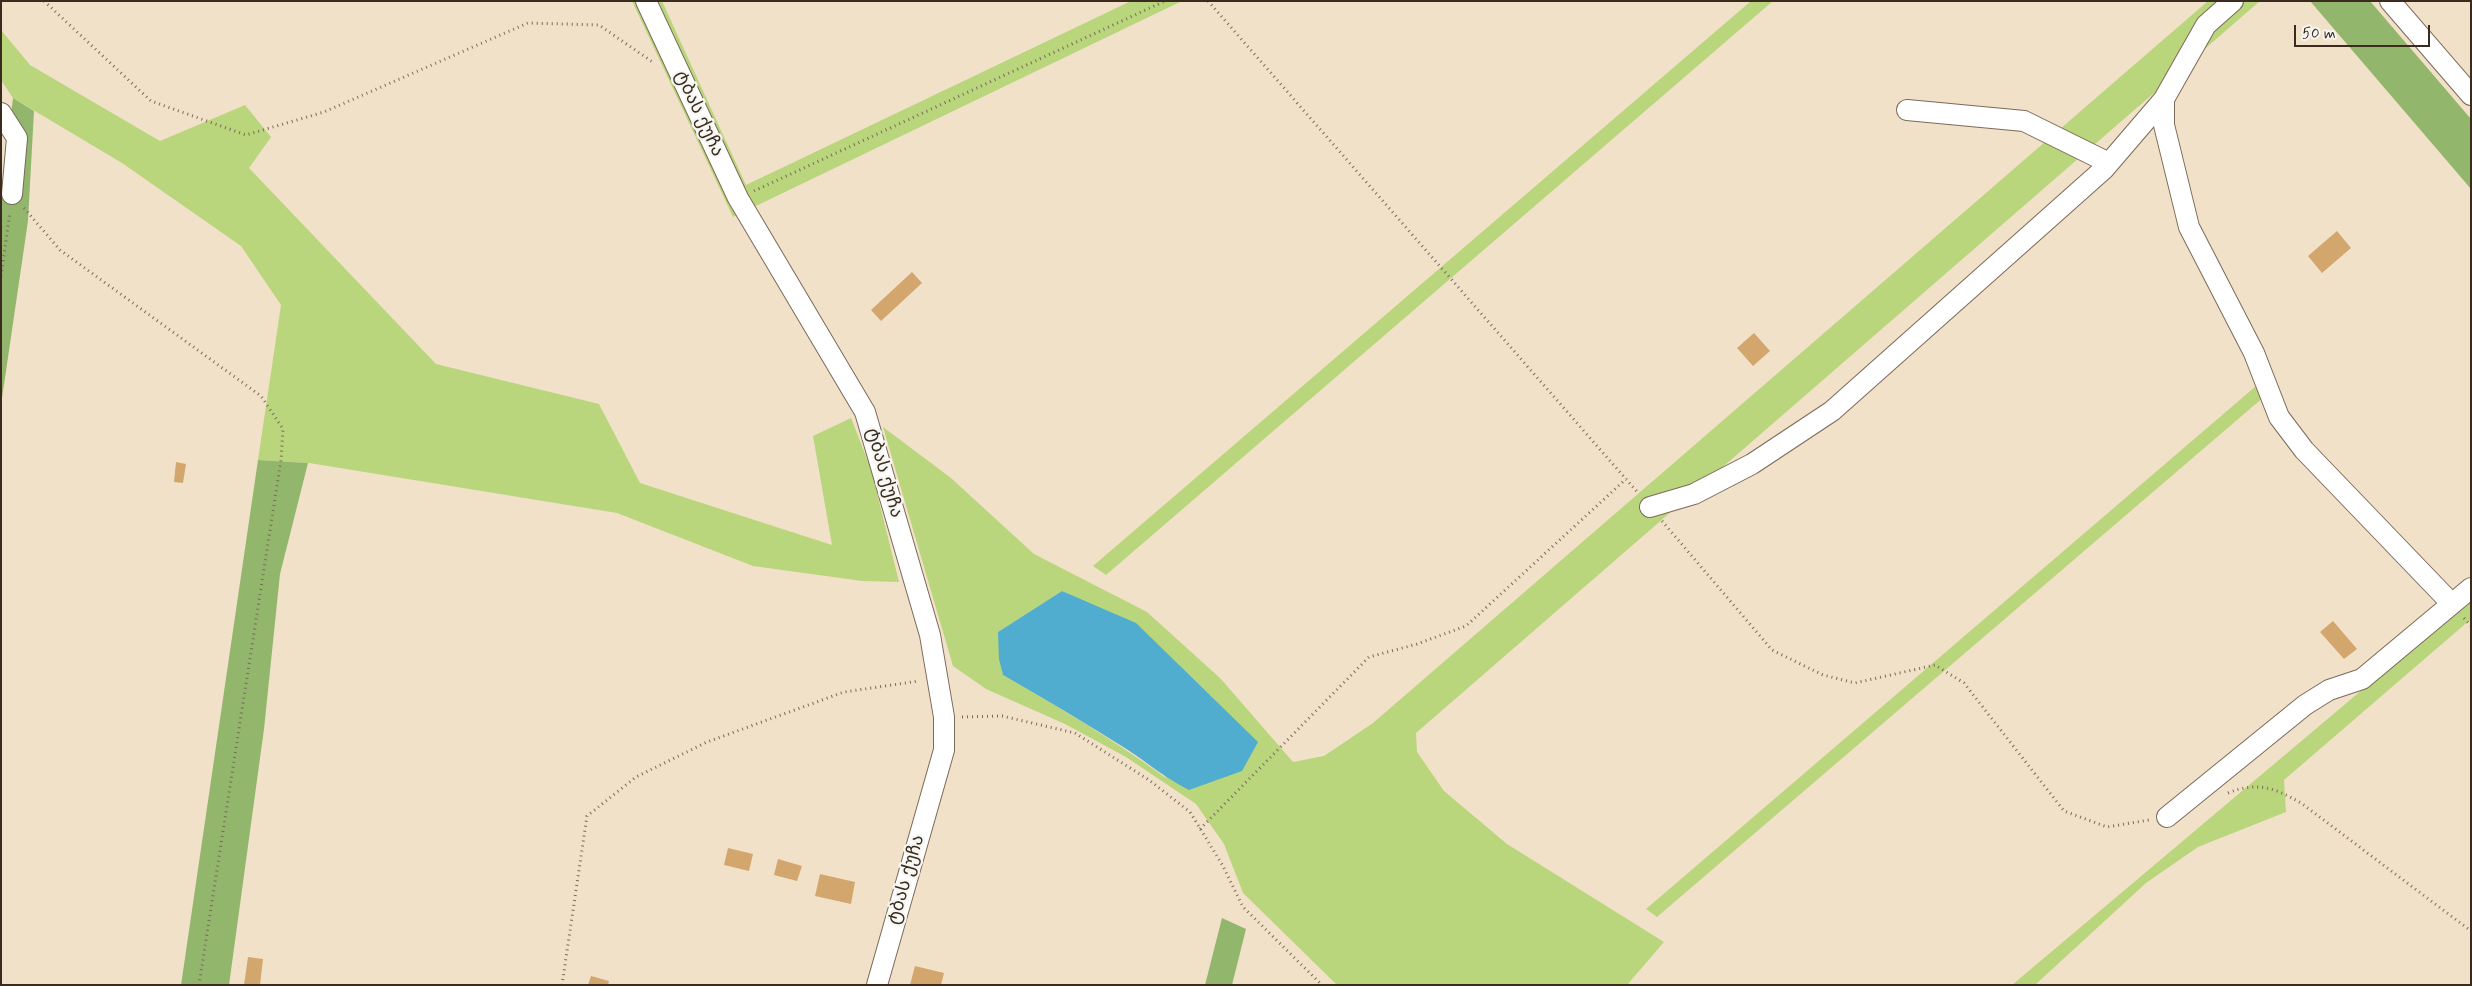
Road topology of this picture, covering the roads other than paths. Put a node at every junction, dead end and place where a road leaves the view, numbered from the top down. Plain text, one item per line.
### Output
1 (646, 1) edge
2 (2234, 1) edge
3 (2390, 1) edge
4 (2471, 95) edge
5 (2164, 100) junction
6 (1907, 110) dead end
7 (1, 113) edge
8 (2109, 162) junction
9 (12, 194) road end
10 (1650, 507) road end
11 (2471, 588) edge
12 (2452, 604) junction
13 (2167, 818) road end
14 (877, 985) edge

1 - 14 street, ტბას ქუჩა
2 - 5 street
3 - 4 street
5 - 8 street
5 - 12 street
6 - 8 street
7 - 9 street
8 - 10 street
11 - 12 street
12 - 13 street

